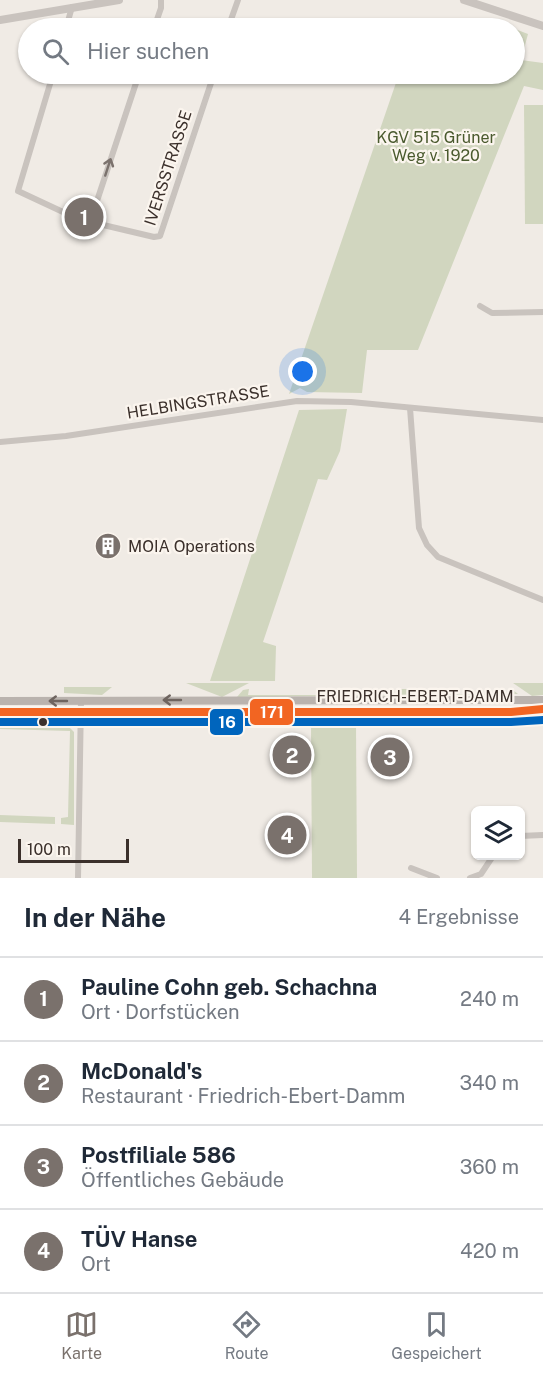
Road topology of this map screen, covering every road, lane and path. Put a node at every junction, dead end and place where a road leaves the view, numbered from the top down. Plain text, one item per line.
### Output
1 (119, 0) edge
2 (161, 0) edge
3 (238, 0) edge
4 (464, 0) edge
5 (72, 7) junction
6 (69, 18) edge
7 (158, 18) edge
8 (232, 18) edge
9 (519, 18) edge
10 (0, 20) edge
11 (525, 20) edge
12 (543, 26) edge
13 (49, 84) edge
14 (136, 84) edge
15 (211, 84) edge
16 (90, 222) junction
17 (480, 306) dead end
18 (543, 312) edge
19 (410, 408) junction
20 (543, 420) edge
21 (0, 442) edge
22 (543, 600) edge
23 (543, 700) edge
24 (0, 701) edge
25 (80, 705) junction
26 (543, 709) edge
27 (0, 712) edge
28 (543, 835) edge
29 (525, 836) edge
30 (490, 860) edge
31 (411, 868) dead end
32 (78, 878) edge
33 (437, 878) edge
34 (470, 878) edge

1 - 5 street
2 - 7 street
3 - 8 street
4 - 9 street
5 - 6 street
5 - 10 street
11 - 12 street
13 - 16 street
16 -> 14 street
15 - 16 street, IVERSSTRASSE
17 - 18 street
19 - 20 street, HELBINGSTRASSE
19 - 21 street, HELBINGSTRASSE
19 - 22 street
23 -> 25 main road, FRIEDRICH-EBERT-DAMM
25 -> 24 main road, FRIEDRICH-EBERT-DAMM
25 - 26 main road, FRIEDRICH-EBERT-DAMM
25 - 27 main road, FRIEDRICH-EBERT-DAMM
25 - 32 street
28 - 29 street
30 - 34 street
31 - 33 street

